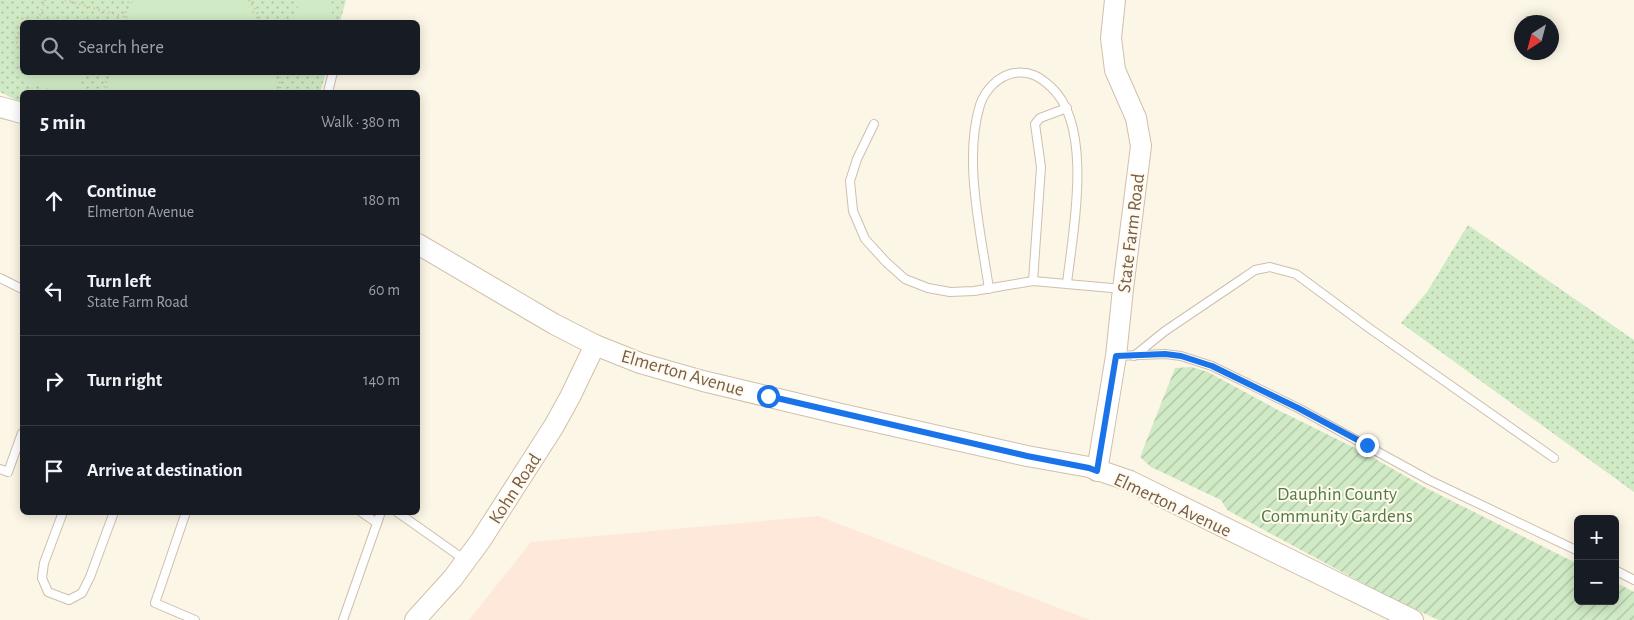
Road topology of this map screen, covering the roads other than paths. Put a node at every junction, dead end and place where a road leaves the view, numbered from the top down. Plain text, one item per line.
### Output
1 (1115, 0) edge
2 (333, 75) edge
3 (329, 90) edge
4 (0, 108) edge
5 (1067, 108) junction
6 (20, 113) edge
7 (874, 124) dead end
8 (420, 245) edge
9 (0, 278) edge
10 (1033, 281) junction
11 (1067, 284) junction
12 (20, 289) edge
13 (989, 289) junction
14 (1123, 289) junction
15 (595, 345) junction
16 (1125, 356) junction
17 (20, 439) edge
18 (1554, 458) dead end
19 (0, 469) edge
20 (1097, 471) junction
21 (62, 515) edge
22 (113, 515) edge
23 (185, 515) edge
24 (365, 515) edge
25 (380, 515) edge
26 (401, 515) edge
27 (377, 523) junction
28 (1574, 549) edge
29 (466, 561) junction
30 (1619, 572) edge
31 (1634, 580) edge
32 (196, 620) edge
33 (343, 620) edge
34 (415, 620) edge
35 (1413, 620) edge

1 - 14 main road, State Farm Road
2 - 3 lane
4 - 6 main road
5 - 10 lane
5 - 11 lane
5 - 13 lane
7 - 13 lane
8 - 15 main road, Elmerton Avenue
9 - 12 lane
10 - 11 lane
10 - 13 lane
11 - 14 lane
14 - 16 main road, State Farm Road
15 - 20 main road, Elmerton Avenue
15 - 29 main road, Kohn Road
16 - 18 lane
16 - 20 main road, State Farm Road
16 - 28 lane
17 - 19 lane
20 - 35 main road, Elmerton Avenue
21 - 22 lane
23 - 32 lane
24 - 27 lane
25 - 27 lane
26 - 29 lane
27 - 33 lane
29 - 34 main road, Kohn Road
30 - 31 lane

